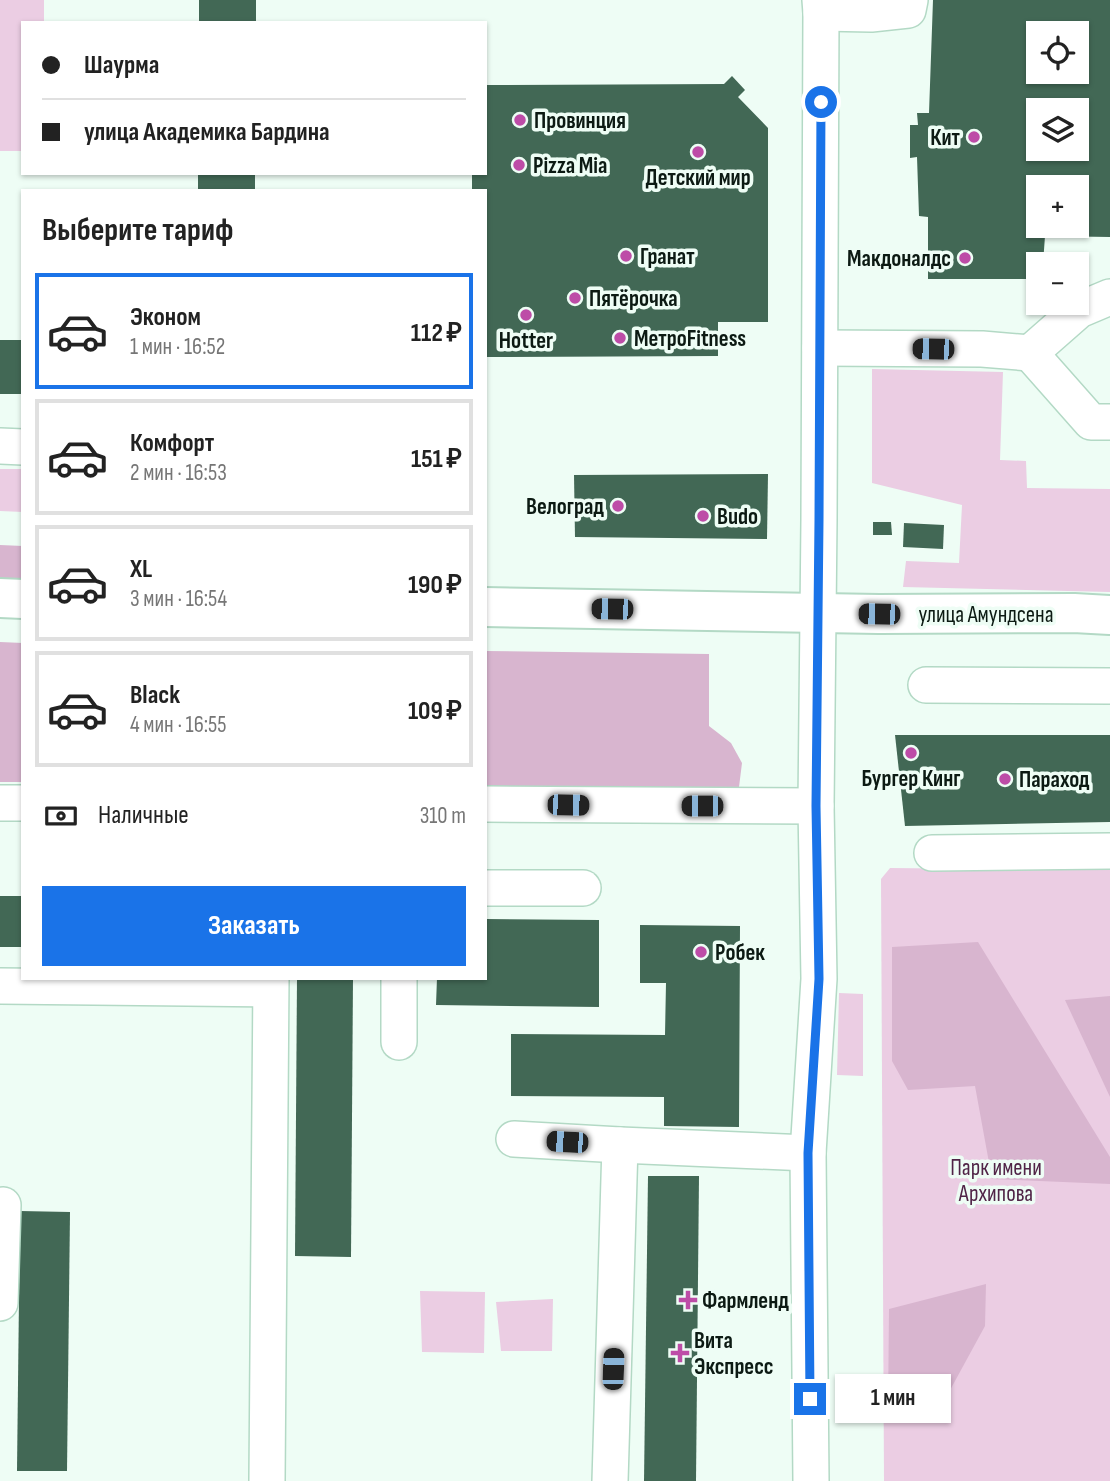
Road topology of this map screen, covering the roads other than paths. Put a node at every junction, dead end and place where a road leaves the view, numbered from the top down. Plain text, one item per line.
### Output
1 (910, 0) edge
2 (820, 7) edge
3 (1110, 297) edge
4 (820, 348) junction
5 (1030, 353) junction
6 (1110, 422) edge
7 (0, 446) edge
8 (21, 447) edge
9 (0, 598) edge
10 (21, 599) edge
11 (487, 607) edge
12 (818, 613) junction
13 (1110, 615) edge
14 (926, 685) dead end
15 (1110, 686) edge
16 (0, 803) edge
17 (21, 803) edge
18 (487, 804) edge
19 (816, 806) junction
20 (1110, 851) edge
21 (932, 853) dead end
22 (487, 888) edge
23 (583, 888) dead end
24 (399, 980) edge
25 (271, 984) edge
26 (0, 986) edge
27 (399, 1042) dead end
28 (514, 1139) dead end
29 (620, 1145) junction
30 (808, 1153) junction
31 (4, 1205) dead end
32 (0, 1303) edge
33 (267, 1481) edge
34 (610, 1481) edge
35 (811, 1481) edge

1 - 2 street
2 - 4 street
3 - 5 street
4 - 5 street
4 - 12 street
5 - 6 street
7 - 8 street
9 - 10 main road
11 - 12 main road, улица Амундсена
12 - 13 main road, улица Амундсена
12 - 19 street
14 - 15 street
16 - 17 street
18 - 19 street
19 - 30 street
20 - 21 street
22 - 23 street
24 - 27 street
25 - 26 street
25 - 33 street
28 - 29 street
29 - 30 street
29 - 34 street
30 - 35 street
31 - 32 street

